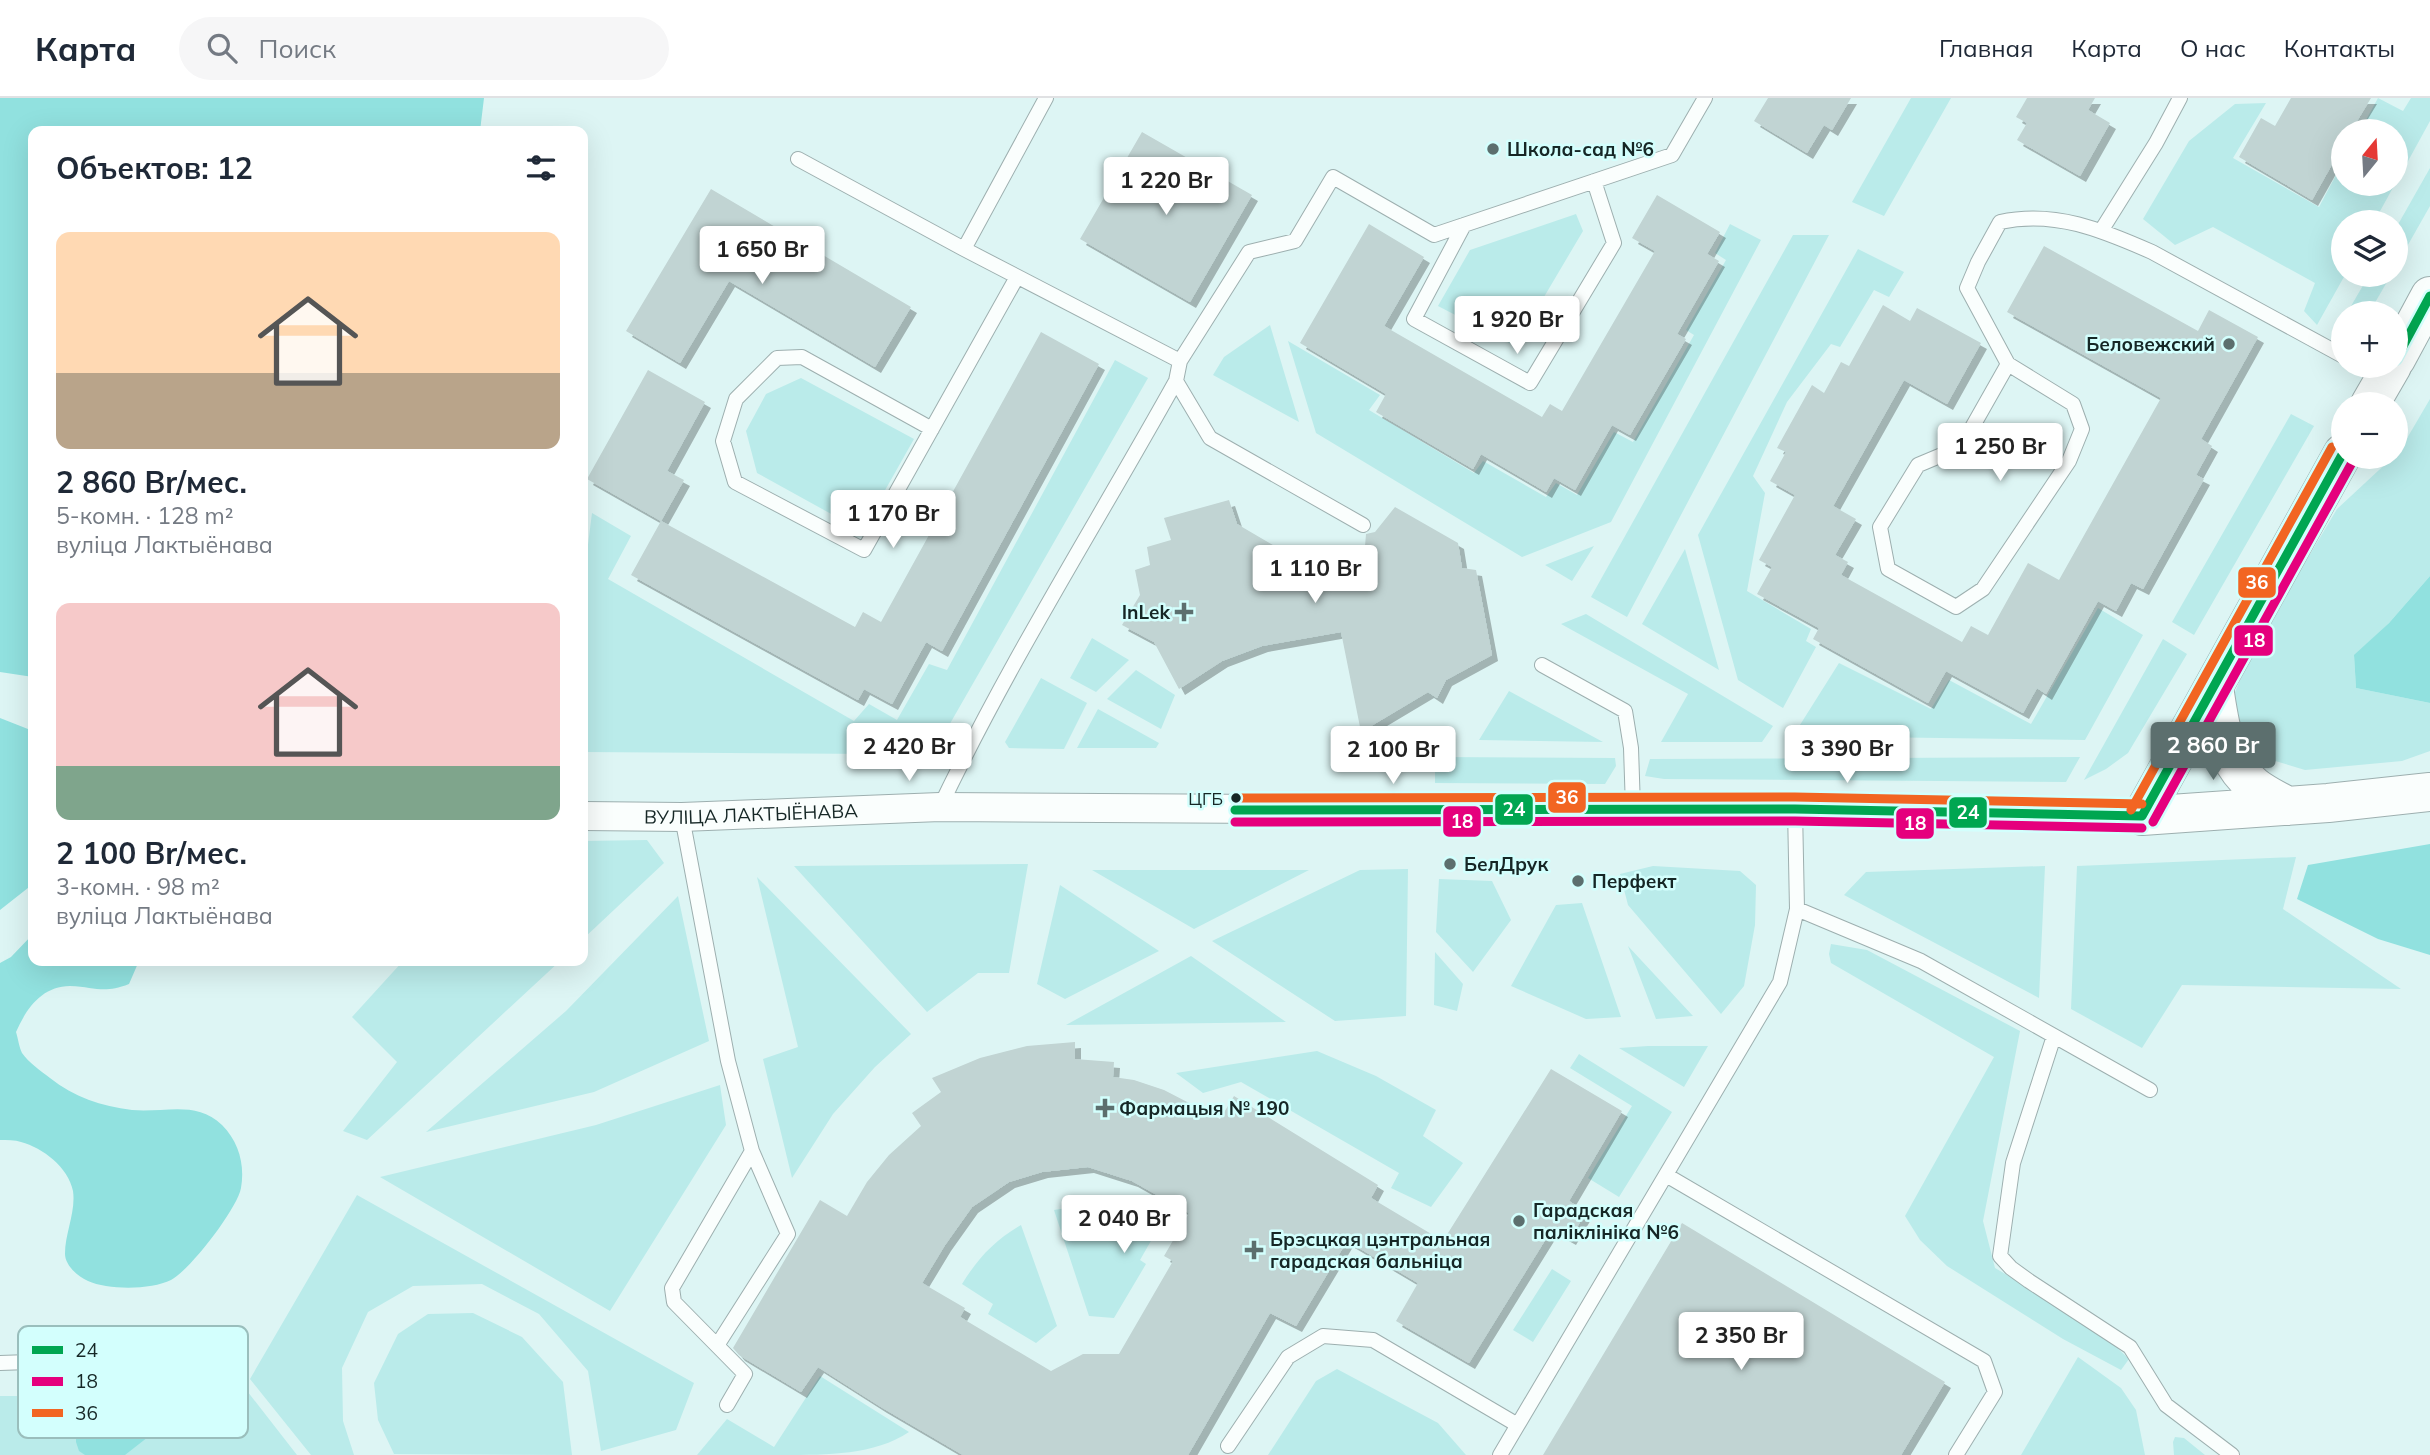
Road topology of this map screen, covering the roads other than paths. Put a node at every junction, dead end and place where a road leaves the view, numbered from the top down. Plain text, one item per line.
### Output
1 (1046, 98) edge
2 (1705, 98) edge
3 (2180, 98) edge
4 (798, 159) dead end
5 (1594, 181) junction
6 (1464, 225) junction
7 (2101, 231) junction
8 (964, 249) junction
9 (1017, 277) junction
10 (2430, 296) edge
11 (2408, 331) edge
12 (2331, 349) edge
13 (1180, 361) junction
14 (2008, 364) junction
15 (1176, 381) junction
16 (932, 429) junction
17 (2334, 469) edge
18 (1363, 526) dead end
19 (1542, 665) dead end
20 (2214, 687) junction
21 (2430, 792) edge
22 (2287, 806) junction
23 (940, 807) junction
24 (1633, 808) junction
25 (1796, 808) junction
26 (588, 816) edge
27 (2142, 816) junction
28 (682, 817) junction
29 (1797, 909) junction
30 (2054, 1036) junction
31 (2150, 1090) dead end
32 (752, 1151) junction
33 (1666, 1175) junction
34 (718, 1344) junction
35 (18, 1362) edge
36 (0, 1363) edge
37 (727, 1405) dead end
38 (1516, 1424) junction
39 (1228, 1446) dead end
40 (1500, 1455) edge
41 (1956, 1455) edge
42 (2232, 1455) edge

1 - 8 lane
2 - 5 lane
3 - 7 lane
4 - 8 lane
5 - 6 lane
5 - 6 lane
6 - 13 lane
7 - 12 lane
7 - 14 lane
8 - 9 lane
9 - 13 lane
9 - 16 lane
10 - 11 street
13 - 15 lane
14 - 14 lane
15 - 18 lane
15 - 23 lane
16 - 16 lane
17 - 20 street
19 - 24 lane
20 - 22 street
20 - 27 street
21 - 22 street, ВУЛІЦА ЛАКТЫЁНАВА
22 - 27 street, ВУЛІЦА ЛАКТЫЁНАВА
23 - 24 street, ВУЛІЦА ЛАКТЫЁНАВА
23 - 28 street, ВУЛІЦА ЛАКТЫЁНАВА
24 - 25 street, ВУЛІЦА ЛАКТЫЁНАВА
25 - 27 street, ВУЛІЦА ЛАКТЫЁНАВА
25 - 29 lane
26 - 28 street, ВУЛІЦА ЛАКТЫЁНАВА
28 - 32 lane
29 - 30 lane
29 - 33 lane
30 - 31 lane
30 - 42 lane
32 - 34 lane
32 - 34 lane
33 - 38 lane
33 - 41 lane
34 - 37 lane
35 - 36 lane
38 - 39 lane
38 - 40 lane

